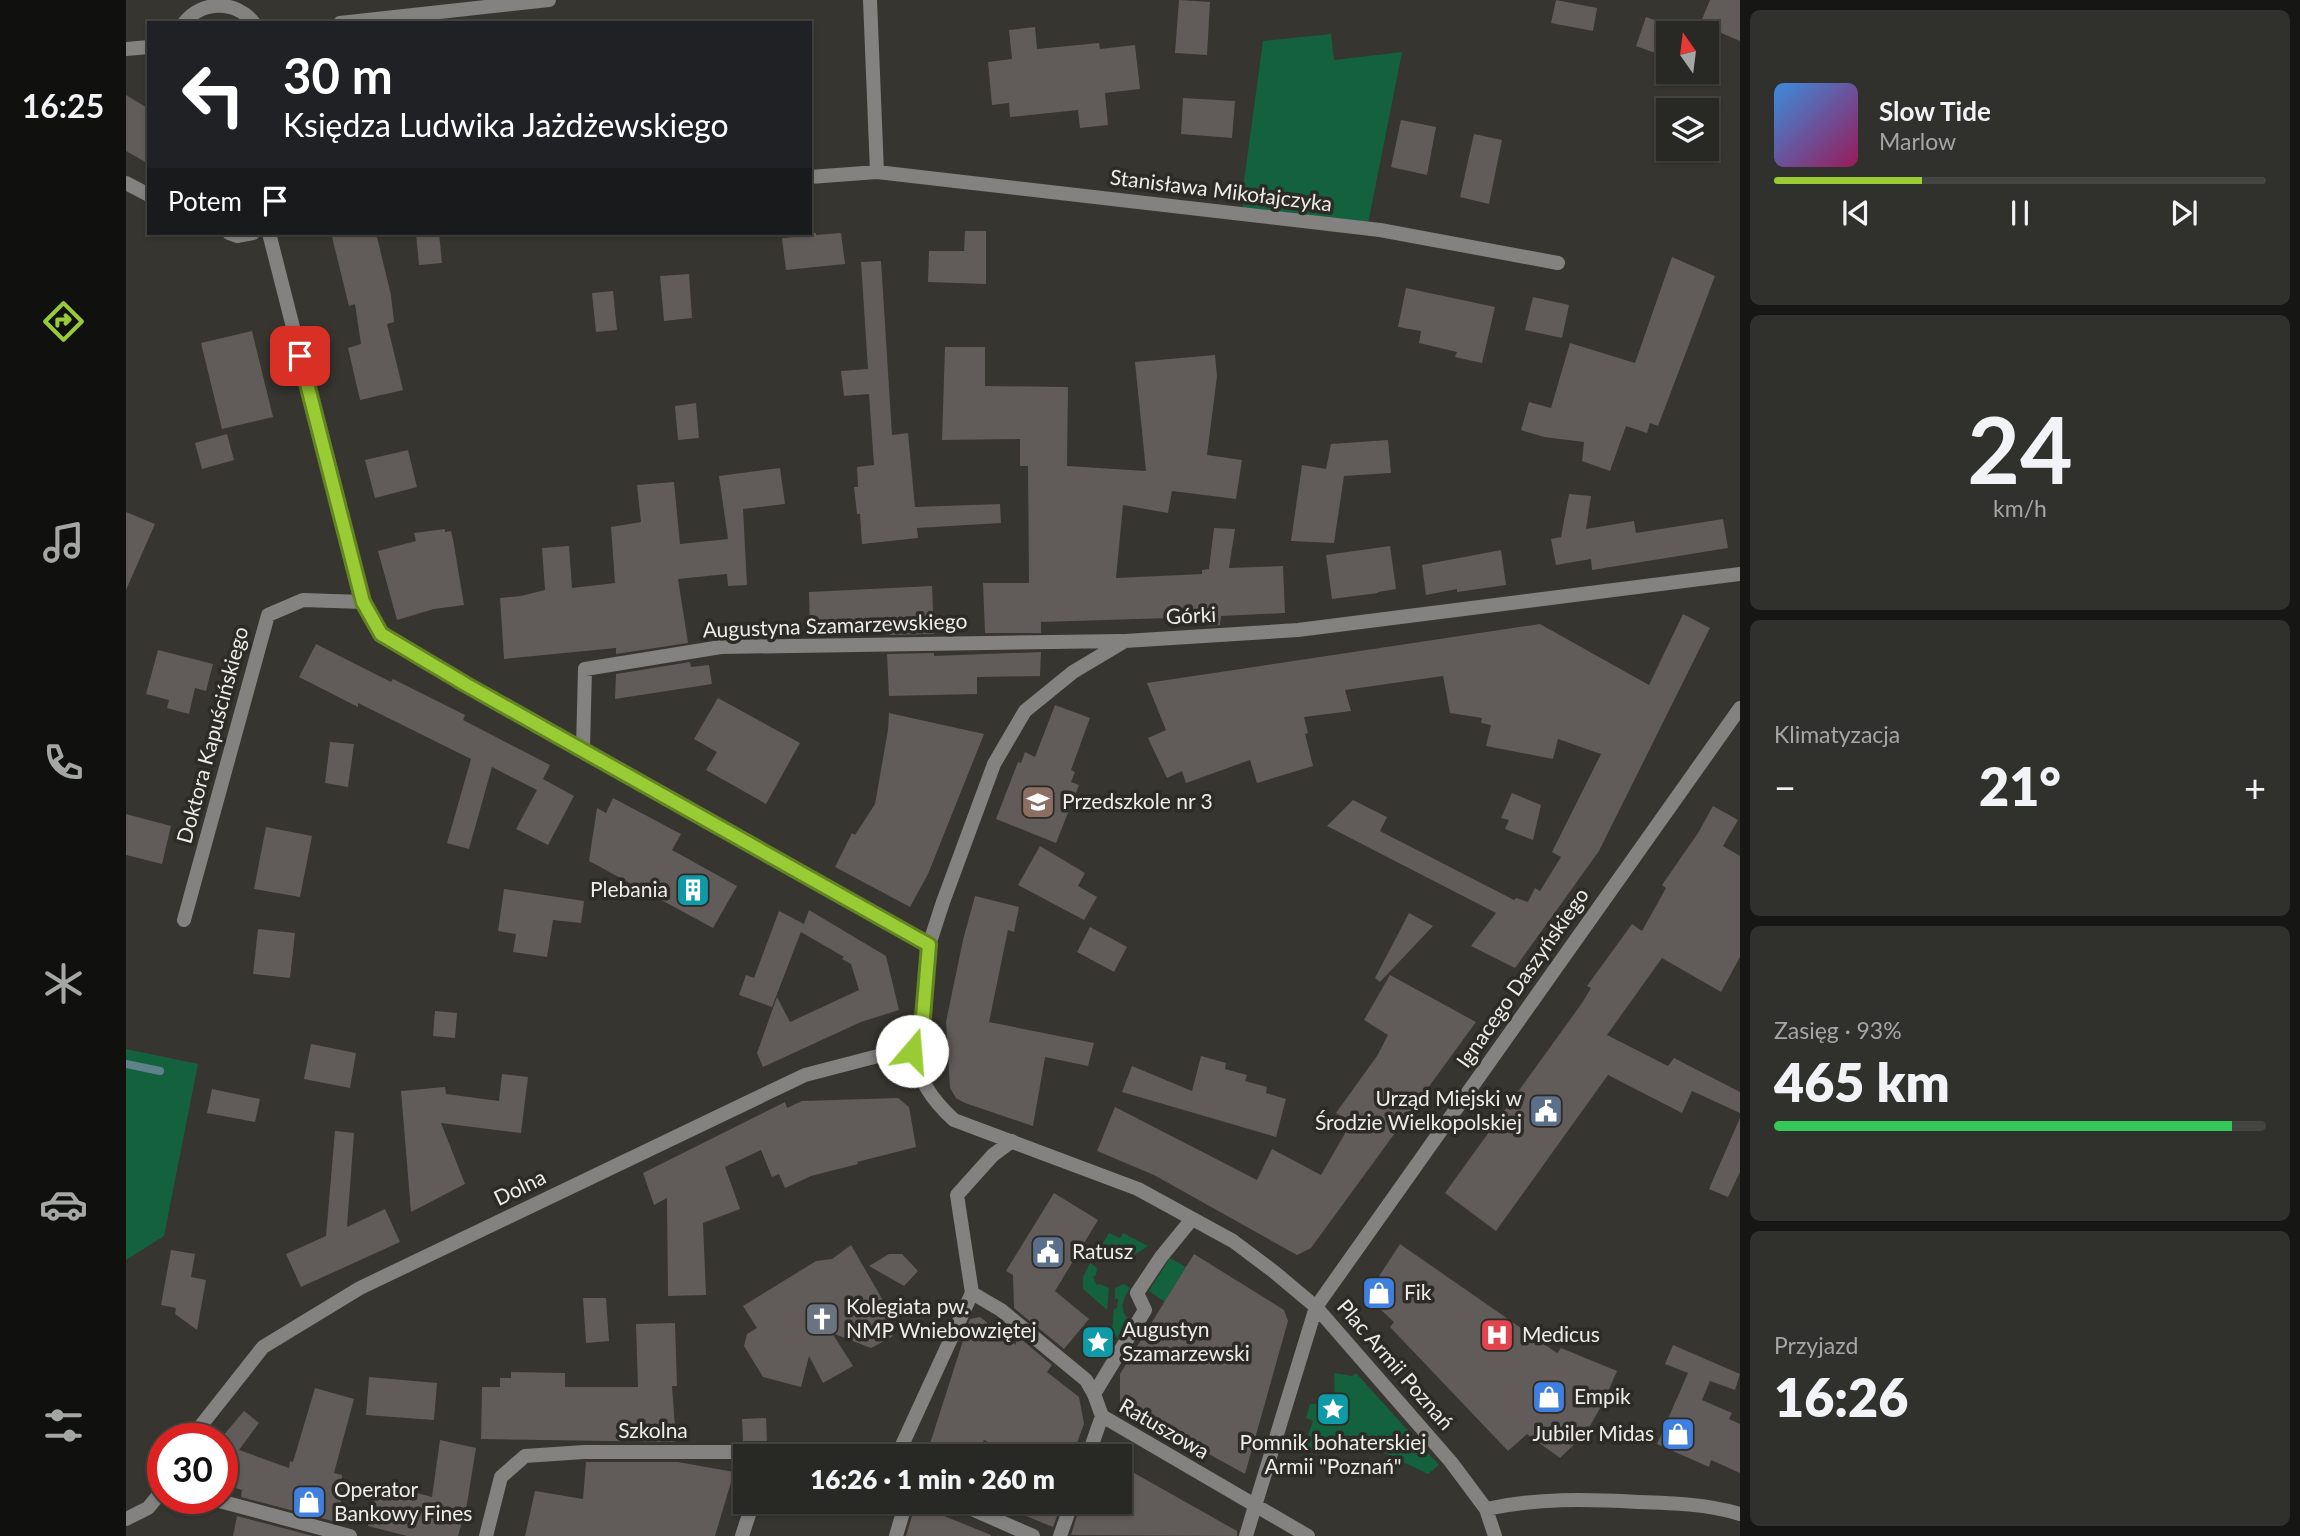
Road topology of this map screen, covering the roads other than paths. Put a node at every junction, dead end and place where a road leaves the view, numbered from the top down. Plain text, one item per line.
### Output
1 (549, 0) edge
2 (870, 0) edge
3 (214, 1) edge
4 (186, 21) edge
5 (252, 21) edge
6 (358, 21) edge
7 (147, 47) edge
8 (126, 49) edge
9 (877, 172) junction
10 (812, 177) edge
11 (126, 183) edge
12 (147, 194) edge
13 (270, 235) edge
14 (1558, 263) dead end
15 (1740, 573) edge
16 (363, 602) junction
17 (1125, 641) junction
18 (1740, 708) edge
19 (583, 748) junction
20 (184, 920) dead end
21 (929, 945) junction
22 (912, 1051) junction
23 (1013, 1141) junction
24 (1192, 1219) junction
25 (972, 1293) junction
26 (1316, 1307) junction
27 (1094, 1394) junction
28 (1102, 1416) junction
29 (203, 1423) edge
30 (903, 1444) edge
31 (1092, 1444) edge
32 (733, 1454) edge
33 (238, 1506) edge
34 (1255, 1506) junction
35 (147, 1508) edge
36 (1486, 1509) junction
37 (749, 1514) edge
38 (902, 1514) edge
39 (983, 1514) edge
40 (1068, 1514) edge
41 (1740, 1514) edge
42 (126, 1519) edge
43 (350, 1536) edge
44 (486, 1536) edge
45 (742, 1536) edge
46 (896, 1536) edge
47 (1032, 1536) edge
48 (1060, 1536) edge
49 (1246, 1536) edge
50 (1308, 1536) edge
51 (1495, 1536) edge

1 - 6 street
2 - 9 street
3 - 4 street
3 - 5 street
7 - 8 street
9 - 10 street, Stanisława Mikołajczyka
9 - 14 street, Stanisława Mikołajczyka
11 - 12 street
13 - 16 street
15 - 17 street, Górki
16 - 19 street
16 - 20 street, Doktora Kapuścińskiego
17 - 19 street, Augustyna Szamarzewskiego
17 - 21 street, Górki
18 - 26 street, Ignacego Daszyńskiego
19 - 21 street
21 - 22 street, Górki
22 - 23 street
22 - 29 street, Dolna
23 - 24 street
23 - 25 street
24 - 26 street
24 - 27 street
25 - 27 street, Ratuszowa
25 - 30 street
26 - 34 street, Plac Armii Poznań
26 - 36 street, Plac Armii Poznań
27 - 28 street, Ratuszowa
28 - 31 street
28 - 34 street, Ratuszowa
32 - 44 street, Szkolna
33 - 43 street
34 - 49 street, Plac Armii Poznań
34 - 50 street
35 - 42 street
36 - 41 street
36 - 51 street, Plac Armii Poznań
37 - 45 street
38 - 46 street
39 - 47 street
40 - 48 street

